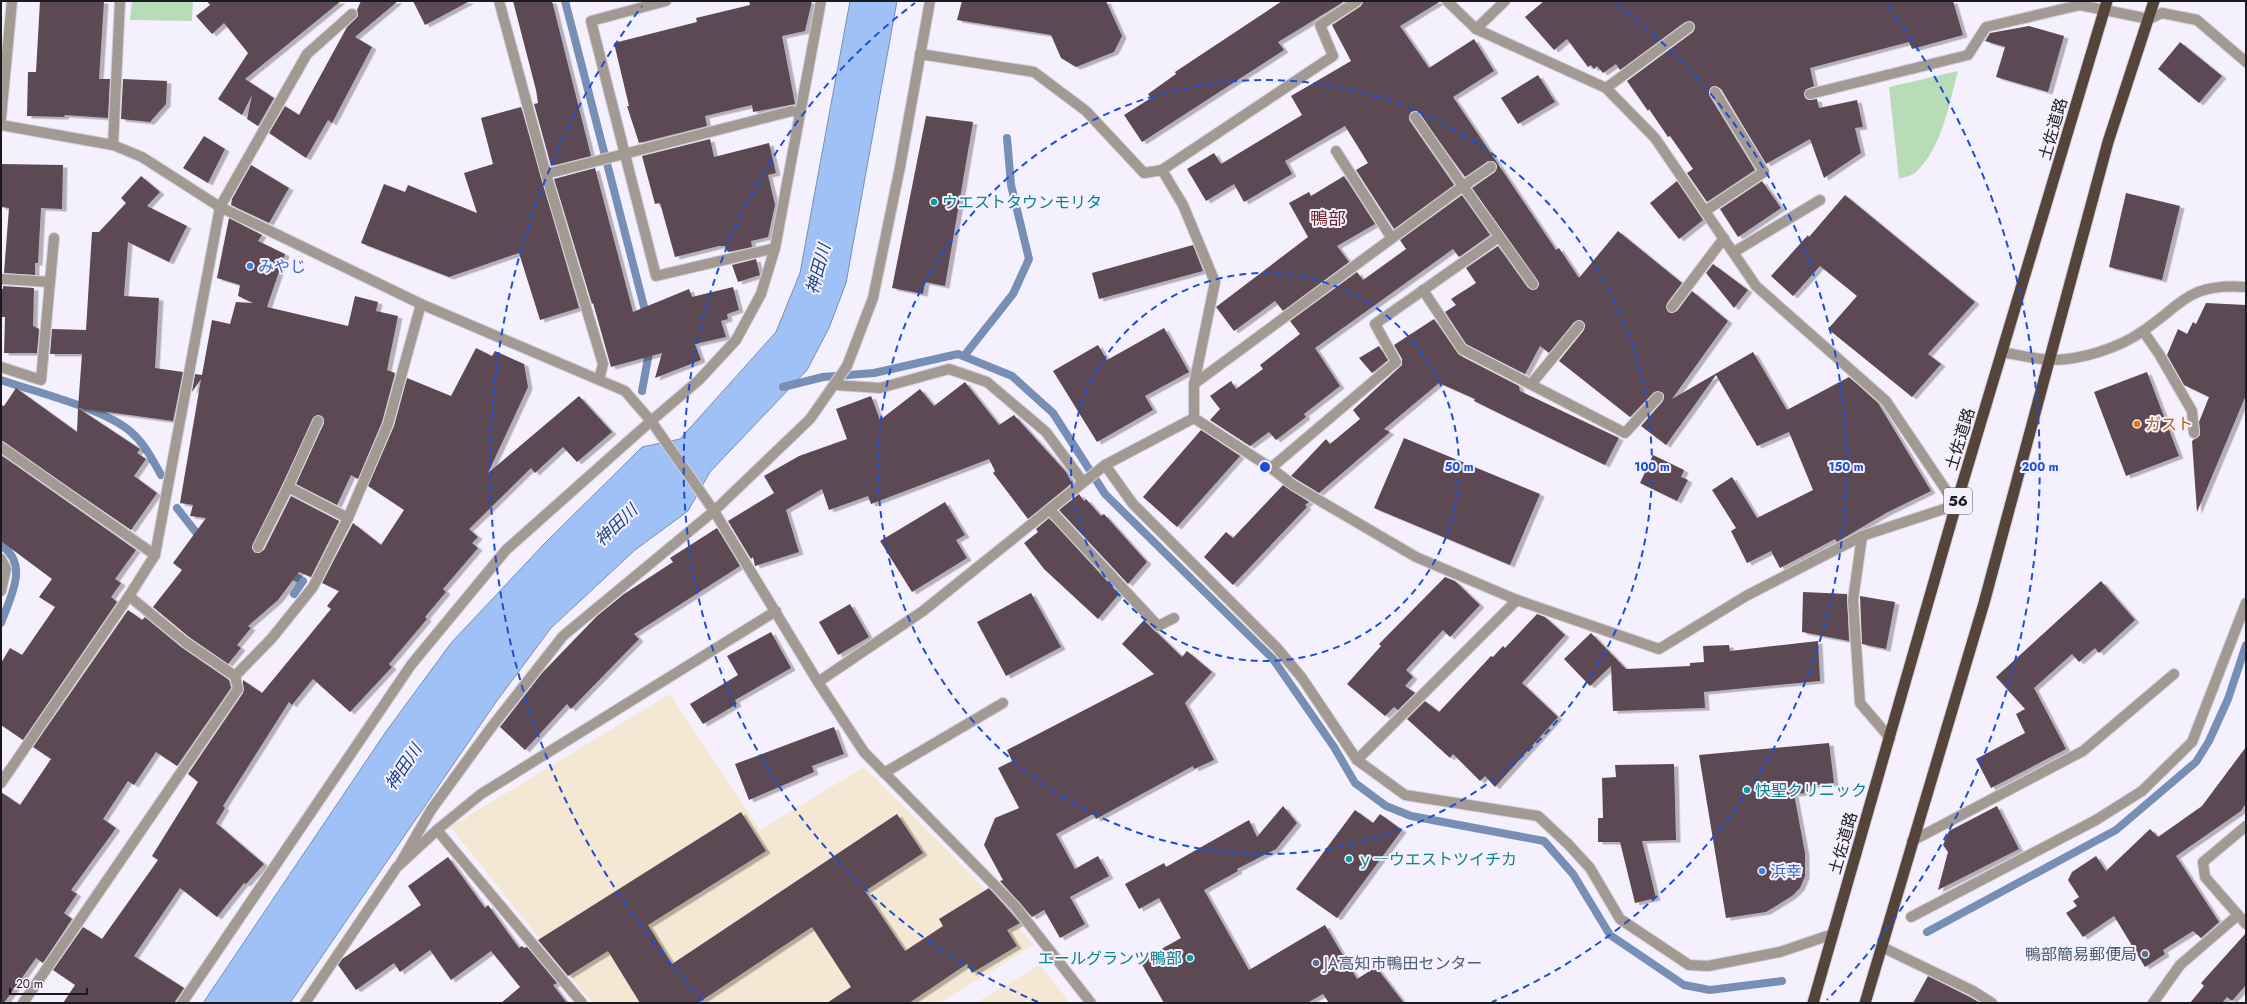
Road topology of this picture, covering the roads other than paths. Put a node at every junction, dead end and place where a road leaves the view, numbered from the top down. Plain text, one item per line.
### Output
1 (12, 1) edge
2 (120, 1) edge
3 (499, 1) edge
4 (666, 1) edge
5 (821, 1) edge
6 (930, 1) edge
7 (1357, 1) edge
8 (1447, 1) edge
9 (1505, 1) edge
10 (2154, 1) edge
11 (2078, 3) edge
12 (2106, 5) edge
13 (352, 14) dead end
14 (2149, 19) junction
15 (1689, 27) dead end
16 (1476, 29) junction
17 (920, 54) junction
18 (2246, 62) edge
19 (1606, 88) junction
20 (1715, 92) dead end
21 (1810, 94) dead end
22 (800, 113) junction
23 (1415, 117) dead end
24 (1, 118) edge
25 (1, 125) edge
26 (113, 146) junction
27 (1336, 151) dead end
28 (622, 154) junction
29 (1491, 167) dead end
30 (1162, 170) junction
31 (546, 174) junction
32 (1463, 186) junction
33 (1820, 200) dead end
34 (220, 207) junction
35 (1705, 211) junction
36 (1391, 237) junction
37 (1499, 237) junction
38 (54, 238) dead end
39 (1724, 238) junction
40 (775, 248) junction
41 (1734, 252) junction
42 (1, 279) edge
43 (50, 282) junction
44 (1533, 284) dead end
45 (2246, 287) edge
46 (1423, 290) junction
47 (421, 304) junction
48 (1672, 307) dead end
49 (1579, 326) dead end
50 (2143, 331) junction
51 (2002, 352) junction
52 (2050, 360) junction
53 (1, 366) edge
54 (599, 380) junction
55 (836, 383) junction
56 (1532, 383) junction
57 (1194, 384) junction
58 (1658, 397) dead end
59 (1194, 418) junction
60 (318, 421) dead end
61 (653, 425) junction
62 (2194, 433) dead end
63 (1, 447) edge
64 (1105, 465) junction
65 (1271, 468) junction
66 (1083, 482) junction
67 (288, 487) junction
68 (1956, 505) junction
69 (1050, 510) junction
70 (714, 511) junction
71 (348, 518) junction
72 (1862, 536) junction
73 (258, 547) dead end
74 (155, 555) junction
75 (1, 559) edge
76 (1, 591) edge
77 (129, 596) junction
78 (1517, 600) junction
79 (2246, 603) edge
80 (776, 610) junction
81 (1174, 618) dead end
82 (2174, 674) dead end
83 (235, 676) junction
84 (818, 682) junction
85 (1003, 703) dead end
86 (1890, 738) junction
87 (1357, 760) junction
88 (884, 773) junction
89 (1, 783) edge
90 (2246, 826) edge
91 (437, 830) junction
92 (1912, 841) junction
93 (401, 862) junction
94 (2238, 915) junction
95 (1911, 917) dead end
96 (2246, 924) edge
97 (1833, 934) junction
98 (1882, 947) junction
99 (23, 1003) edge
100 (182, 1003) edge
101 (305, 1003) edge
102 (582, 1003) edge
103 (1091, 1003) edge
104 (1812, 1003) edge
105 (1865, 1003) edge
106 (1992, 1003) edge
107 (2153, 1003) edge

1 - 24 street
2 - 26 street
3 - 31 street
4 - 28 street
5 - 22 street
6 - 17 street
7 - 30 street
8 - 16 street
9 - 16 street
10 - 14 highway
11 - 12 street
11 - 21 street
12 - 14 street
12 - 51 highway, 土佐道路 / 56
13 - 34 street
14 - 18 street
14 - 52 highway
15 - 19 street
16 - 19 street
17 - 30 street
17 - 55 street
19 - 35 street
20 - 35 street
22 - 28 street
22 - 40 street
23 - 32 street
25 - 26 street
26 - 34 street
27 - 36 street
28 - 31 street
28 - 40 street
29 - 32 street
30 - 57 street
31 - 54 street
32 - 36 street
32 - 37 street
33 - 41 street
34 - 47 street
34 - 74 street
35 - 39 street
36 - 57 street
37 - 44 street
37 - 46 street
38 - 43 street
39 - 41 street
39 - 48 street
40 - 61 street
41 - 68 street
42 - 43 street
43 - 53 street
45 - 50 street
46 - 56 street
46 - 65 street
47 - 54 street
47 - 71 street
49 - 56 street
50 - 52 street
50 - 62 street
51 - 52 street
51 - 68 highway, 土佐道路 / 56
52 - 92 highway
54 - 61 street
55 - 66 street
55 - 70 street
56 - 58 street
57 - 59 street
59 - 64 street
59 - 65 street
60 - 67 street
61 - 70 street
61 - 100 street
63 - 74 street
64 - 66 street
64 - 87 street
65 - 78 street
66 - 69 street
67 - 71 street
67 - 73 street
68 - 72 street
68 - 86 highway, 土佐道路 / 56
69 - 81 street
69 - 84 street
70 - 80 street
70 - 93 street
71 - 83 street
72 - 78 street
72 - 86 street
74 - 77 street
75 - 76 street
77 - 83 street
77 - 89 street
78 - 87 street
79 - 95 street
80 - 84 street
80 - 91 street
82 - 92 street
83 - 99 street
84 - 88 street
85 - 88 street
86 - 97 highway, 土佐道路 / 56
87 - 97 street
88 - 103 street
90 - 94 street
91 - 93 street
91 - 102 street
92 - 98 highway
93 - 101 street
94 - 96 street
94 - 107 street
97 - 104 highway, 土佐道路 / 56
98 - 105 highway
98 - 106 street

